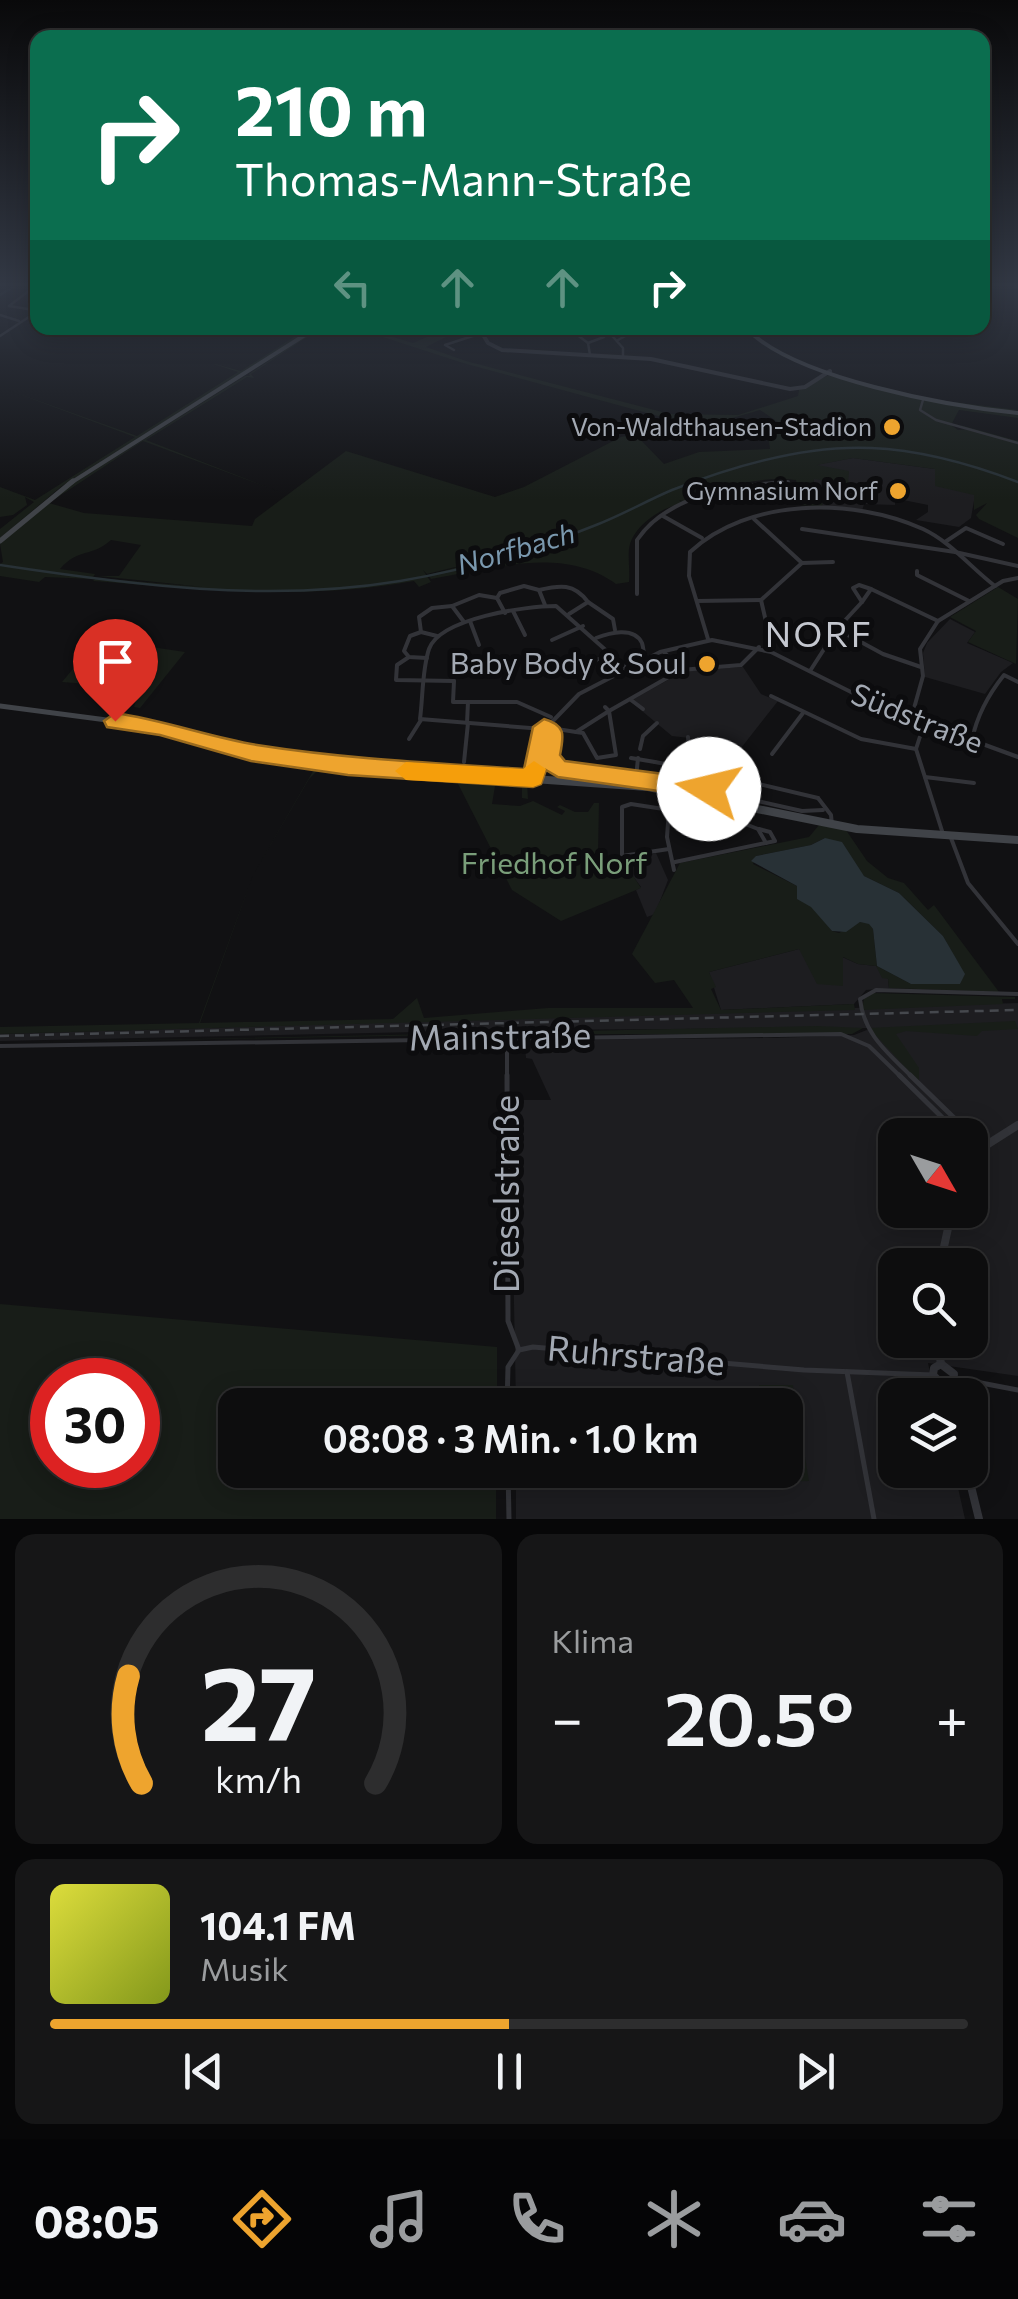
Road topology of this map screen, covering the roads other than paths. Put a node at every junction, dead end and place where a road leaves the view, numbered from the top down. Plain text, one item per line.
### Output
1 (269, 358) edge
2 (631, 358) edge
3 (796, 358) edge
4 (811, 364) junction
5 (830, 371) junction
6 (820, 377) junction
7 (922, 400) junction
8 (1018, 413) edge
9 (1018, 443) edge
10 (788, 482) dead end
11 (663, 516) junction
12 (752, 518) junction
13 (802, 529) dead end
14 (703, 538) junction
15 (0, 541) edge
16 (944, 542) junction
17 (1003, 544) dead end
18 (955, 552) junction
19 (832, 562) dead end
20 (802, 563) junction
21 (1018, 566) edge
22 (917, 571) dead end
23 (1018, 578) edge
24 (996, 586) junction
25 (871, 589) junction
26 (539, 590) junction
27 (637, 594) dead end
28 (497, 598) junction
29 (762, 600) junction
30 (697, 601) junction
31 (970, 601) junction
32 (588, 602) junction
33 (862, 602) junction
34 (545, 605) junction
35 (452, 606) junction
36 (513, 612) junction
37 (505, 613) junction
38 (569, 614) junction
39 (938, 621) junction
40 (467, 622) junction
41 (583, 626) junction
42 (767, 626) dead end
43 (615, 630) junction
44 (837, 630) junction
45 (421, 632) junction
46 (525, 635) dead end
47 (437, 636) junction
48 (595, 638) junction
49 (552, 640) dead end
50 (708, 640) junction
51 (480, 645) dead end
52 (759, 646) junction
53 (663, 651) junction
54 (612, 654) junction
55 (409, 657) junction
56 (427, 658) junction
57 (646, 658) junction
58 (580, 666) dead end
59 (921, 667) junction
60 (626, 668) junction
61 (681, 670) junction
62 (810, 672) junction
63 (424, 682) junction
64 (1018, 682) edge
65 (771, 696) dead end
66 (630, 699) junction
67 (468, 702) junction
68 (0, 706) edge
69 (607, 709) junction
70 (643, 709) dead end
71 (802, 713) junction
72 (551, 717) junction
73 (911, 719) junction
74 (421, 720) junction
75 (467, 723) junction
76 (657, 724) dead end
77 (924, 724) junction
78 (543, 728) junction
79 (555, 730) junction
80 (576, 732) junction
81 (688, 737) dead end
82 (409, 739) dead end
83 (972, 742) junction
84 (640, 749) dead end
85 (916, 749) junction
86 (772, 754) dead end
87 (682, 755) junction
88 (616, 756) junction
89 (1018, 757) edge
90 (596, 758) junction
91 (638, 758) junction
92 (464, 762) dead end
93 (674, 764) junction
94 (601, 769) junction
95 (719, 775) junction
96 (925, 777) junction
97 (533, 778) junction
98 (636, 778) junction
99 (737, 779) junction
100 (974, 783) dead end
101 (671, 793) junction
102 (734, 794) junction
103 (669, 808) junction
104 (823, 810) junction
105 (832, 825) junction
106 (948, 838) junction
107 (1018, 840) edge
108 (668, 849) junction
109 (675, 862) junction
110 (674, 870) dead end
111 (1018, 944) edge
112 (1018, 994) edge
113 (507, 1037) junction
114 (0, 1046) edge
115 (943, 1118) edge
116 (953, 1118) edge
117 (1018, 1125) edge
118 (988, 1147) edge
119 (519, 1350) junction
120 (940, 1358) edge
121 (940, 1364) junction
122 (847, 1372) junction
123 (933, 1375) junction
124 (935, 1378) edge
125 (954, 1378) edge
126 (988, 1384) edge
127 (508, 1388) edge
128 (1018, 1390) edge
129 (508, 1488) edge
130 (971, 1488) edge
131 (509, 1519) edge
132 (874, 1519) edge
133 (979, 1519) edge

1 - 15 main road
2 - 6 street
3 - 4 main road
4 - 5 main road
4 - 6 street
5 - 6 street
5 - 7 main road
7 - 8 main road
7 - 9 street
10 - 11 street
11 - 14 street
11 - 27 street
12 - 14 street
12 - 16 street
12 - 20 street
13 - 18 street
14 - 30 street
16 - 17 street
16 - 18 street
18 - 21 street
18 - 24 street
19 - 20 street
20 - 29 street
22 - 31 street
23 - 24 street
24 - 31 street
25 - 33 street
25 - 33 street
25 - 39 street
26 - 28 street
26 - 32 street
26 - 34 street
28 - 35 street
28 - 37 street
29 - 30 street
29 - 42 street
30 - 50 street
31 - 39 street
32 - 38 street
32 - 43 street
33 - 44 street
34 - 36 street
34 - 38 street
35 - 40 street
35 - 45 street
36 - 37 street
36 - 46 street
37 - 40 street
38 - 41 street
39 - 59 street
40 - 47 street
40 - 51 street
41 - 48 street
41 - 49 street
43 - 48 street
43 - 57 street
44 - 59 street
44 - 62 street
45 - 47 street
45 - 55 street
47 - 56 street
48 - 54 street
50 - 52 street, Südstraße
50 - 53 street, Südstraße
52 - 61 street
52 - 62 street, Südstraße
53 - 57 street, Südstraße
53 - 61 street
54 - 58 street
54 - 60 street
55 - 56 street
55 - 63 street
56 - 63 street
57 - 60 street, Südstraße
59 - 73 street
60 - 72 street, Südstraße
61 - 66 street
62 - 73 street, Südstraße
63 - 67 street
63 - 74 street
64 - 83 street
65 - 71 street
66 - 69 street
66 - 70 street
67 - 72 street
67 - 75 street
68 - 97 main road
69 - 80 street
69 - 88 street
71 - 85 street
71 - 86 street
72 - 78 street, Südstraße
73 - 77 street, Südstraße
74 - 75 street
74 - 82 street
75 - 78 street
75 - 92 street
76 - 84 street
77 - 83 street, Südstraße
77 - 85 street
78 - 79 street
78 - 97 street, Südstraße
79 - 80 street
79 - 94 street
80 - 90 street
81 - 87 street
83 - 89 street, Südstraße
85 - 96 street
87 - 93 street
87 - 95 street
88 - 90 street
88 - 91 street
90 - 94 street
91 - 93 street
91 - 98 street
93 - 95 street
94 - 98 street
95 - 99 street
96 - 100 street
96 - 106 street
97 - 101 main road
98 - 102 street
99 - 102 street
99 - 104 street
101 - 103 street
101 - 105 main road
102 - 104 street
103 - 108 street
103 - 108 street
103 - 109 street
104 - 105 street
105 - 106 main road
106 - 107 main road
106 - 111 street
108 - 109 street
109 - 110 street
112 - 116 street
113 - 114 street, Mainstraße
113 - 115 street, Mainstraße
113 - 119 street, Dieselstraße
117 - 118 street
119 - 122 street, Ruhrstraße
119 - 127 street, Dieselstraße
120 - 121 street
121 - 123 street
121 - 125 street
122 - 123 street, Ruhrstraße
122 - 132 street
123 - 124 street
126 - 128 street
129 - 131 street
130 - 133 street

